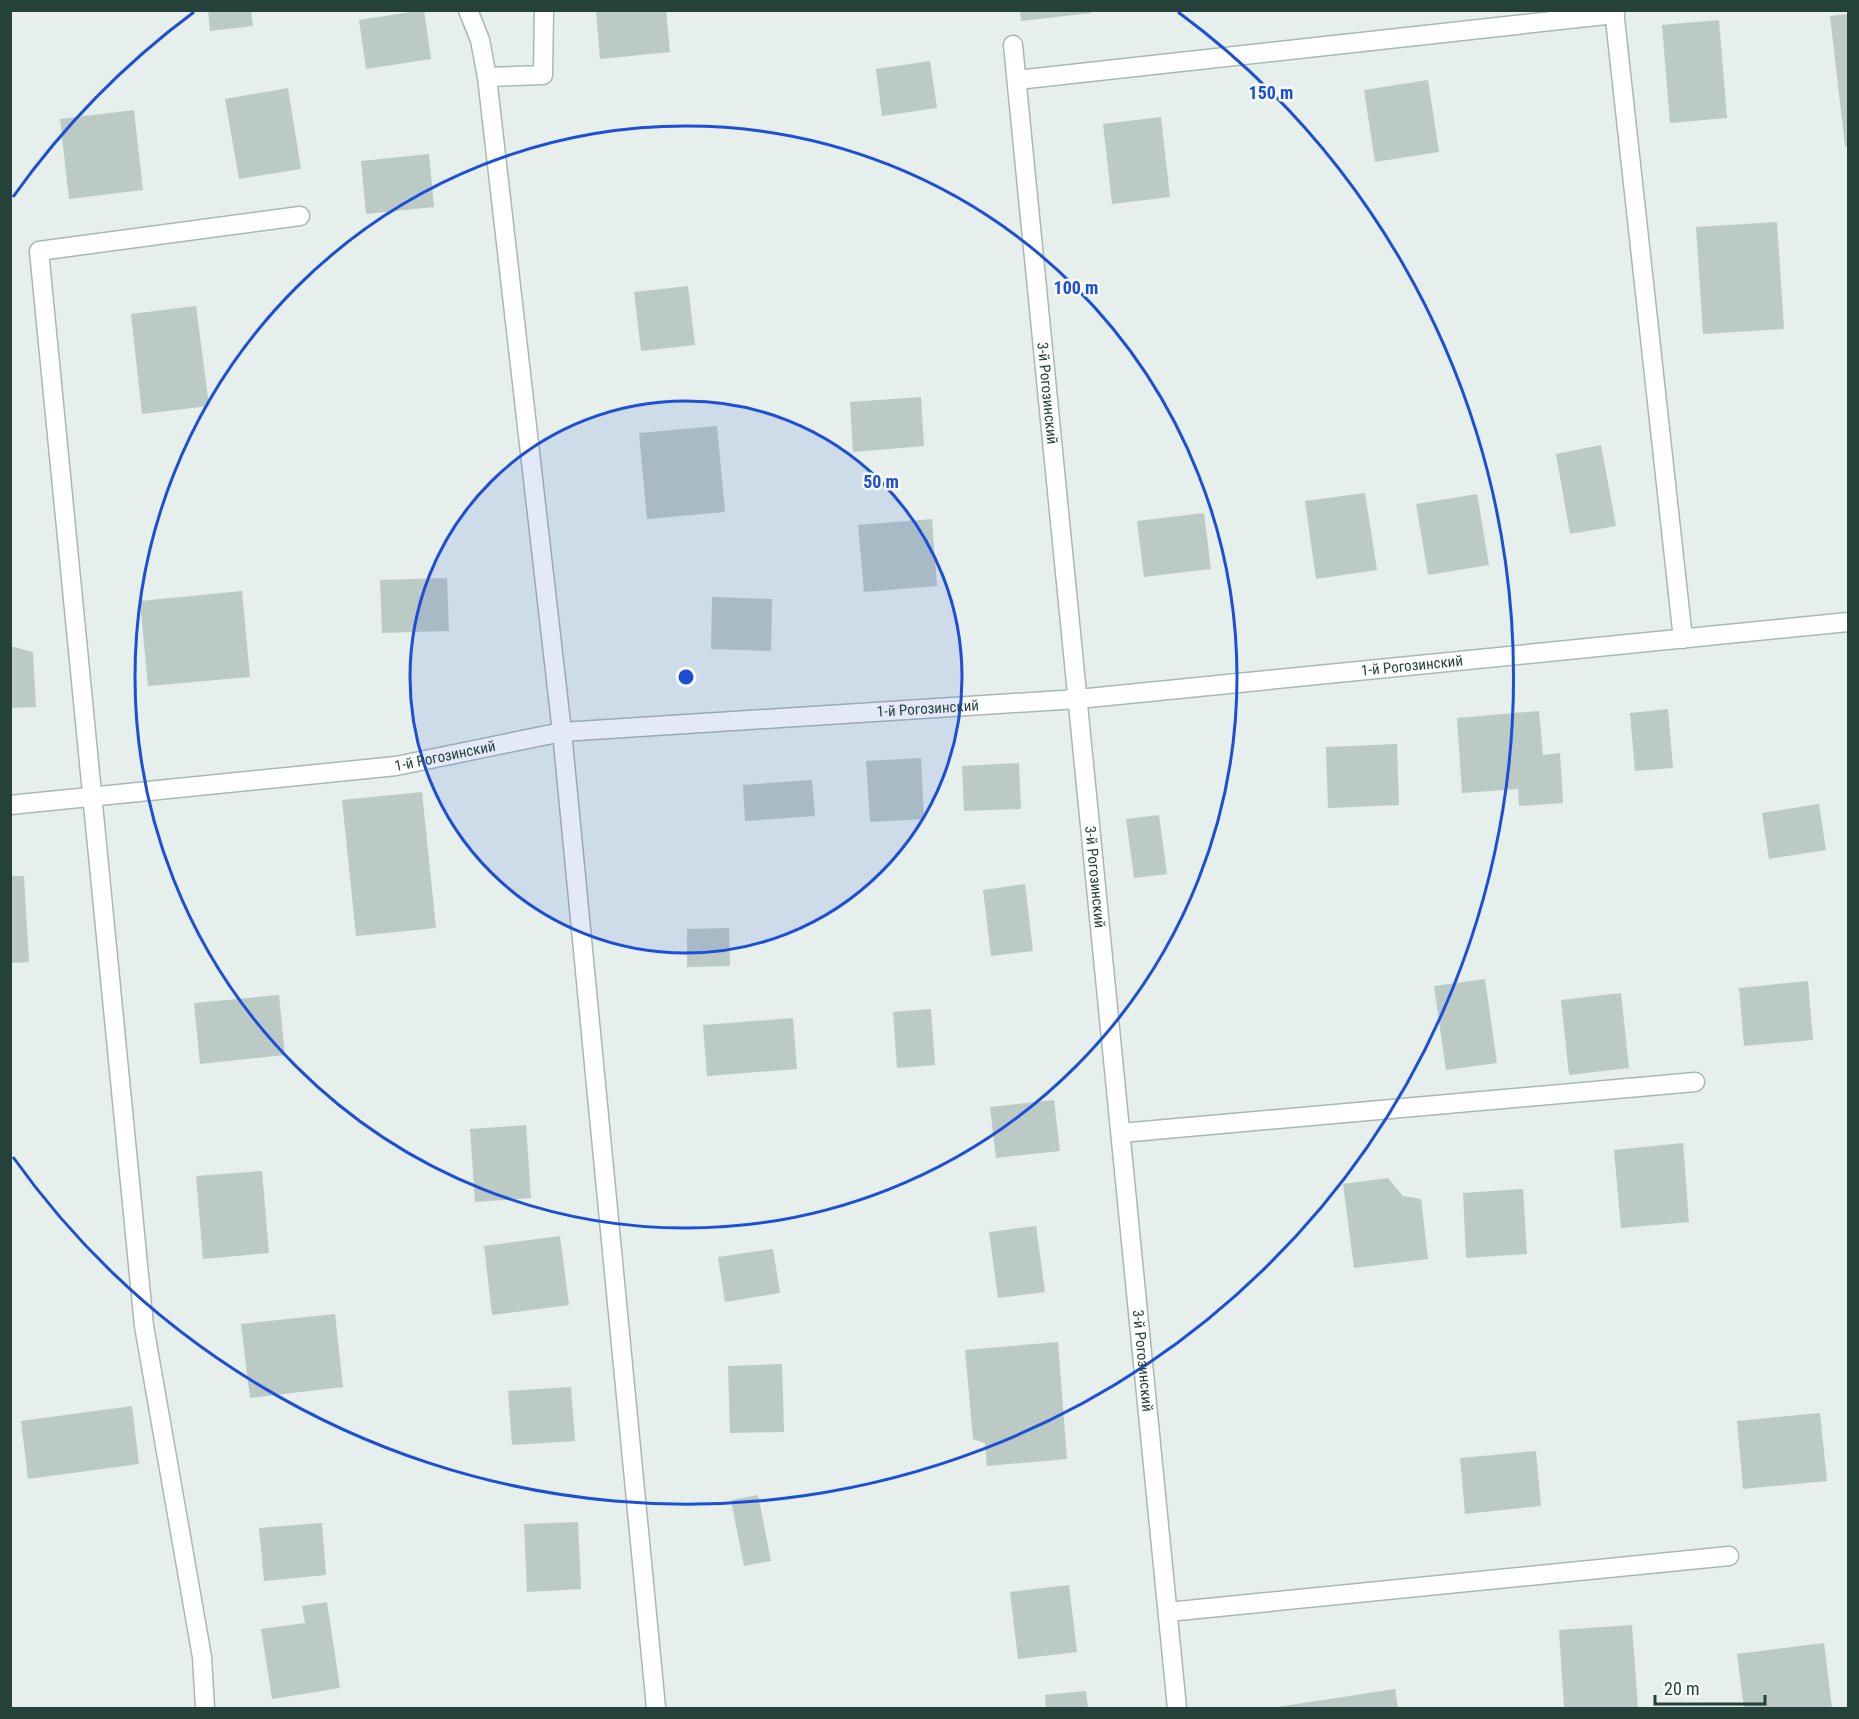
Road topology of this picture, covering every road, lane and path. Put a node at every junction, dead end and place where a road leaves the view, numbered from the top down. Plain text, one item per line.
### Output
1 (468, 10) edge
2 (544, 10) edge
3 (1615, 12) edge
4 (1013, 45) dead end
5 (487, 77) junction
6 (1017, 80) junction
7 (300, 216) dead end
8 (1848, 622) edge
9 (1683, 639) junction
10 (1078, 699) junction
11 (562, 732) junction
12 (92, 796) junction
13 (10, 805) edge
14 (1695, 1082) dead end
15 (1121, 1133) junction
16 (1729, 1556) dead end
17 (1168, 1612) junction
18 (205, 1708) edge
19 (656, 1708) edge
20 (1178, 1708) edge

1 - 5 street
2 - 5 street
3 - 6 street
3 - 9 street
4 - 6 street, 3-й Рогозинский
5 - 11 street
6 - 10 street, 3-й Рогозинский
7 - 12 street
8 - 9 street, 1-й Рогозинский
9 - 10 street, 1-й Рогозинский
10 - 11 street, 1-й Рогозинский
10 - 15 street, 3-й Рогозинский
11 - 12 street, 1-й Рогозинский
11 - 19 street
12 - 13 street, 1-й Рогозинский
12 - 18 street
14 - 15 street
15 - 17 street, 3-й Рогозинский
16 - 17 street
17 - 20 street, 3-й Рогозинский

